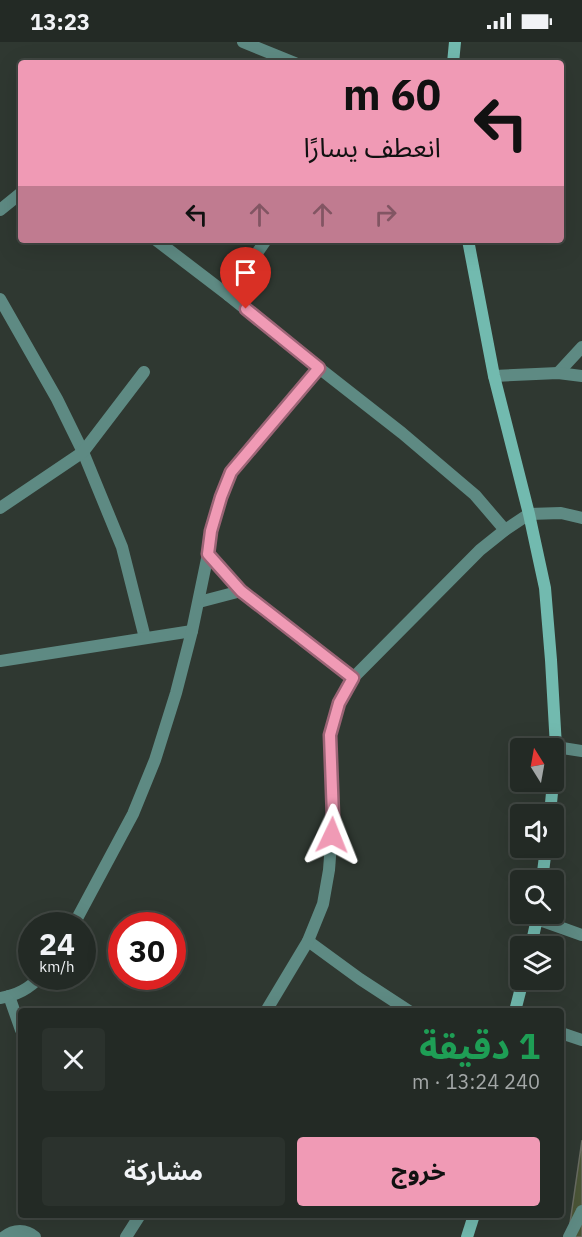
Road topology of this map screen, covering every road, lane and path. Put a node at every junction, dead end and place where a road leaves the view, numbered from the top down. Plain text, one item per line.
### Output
1 (243, 42) edge
2 (454, 42) edge
3 (288, 60) edge
4 (453, 60) edge
5 (18, 195) edge
6 (0, 210) edge
7 (160, 243) edge
8 (264, 243) edge
9 (469, 243) edge
10 (228, 295) junction
11 (1, 303) edge
12 (582, 347) edge
13 (319, 368) junction
14 (144, 372) dead end
15 (558, 373) junction
16 (494, 376) junction
17 (582, 376) edge
18 (83, 452) junction
19 (0, 508) edge
20 (529, 514) junction
21 (582, 518) edge
22 (505, 530) junction
23 (208, 554) junction
24 (241, 591) junction
25 (199, 603) junction
26 (192, 631) junction
27 (145, 638) junction
28 (0, 661) edge
29 (353, 678) junction
30 (555, 738) edge
31 (564, 748) edge
32 (582, 751) edge
33 (80, 912) edge
34 (557, 924) edge
35 (582, 935) edge
36 (308, 941) junction
37 (25, 990) edge
38 (520, 990) edge
39 (4, 997) edge
40 (268, 1008) edge
41 (404, 1008) edge
42 (516, 1008) edge
43 (18, 1024) edge
44 (564, 1034) edge
45 (582, 1040) edge
46 (582, 1211) edge
47 (138, 1218) edge
48 (473, 1218) edge
49 (4, 1237) edge
50 (35, 1237) edge
51 (126, 1237) edge
52 (467, 1237) edge
53 (569, 1237) edge

1 - 3 street
2 - 4 street
5 - 6 street
7 - 10 street
8 - 10 street
9 - 16 street
10 - 13 street
11 - 18 street
12 - 15 street
13 - 22 street
13 - 23 street
14 - 18 street
15 - 16 street
15 - 17 street
16 - 20 street
18 - 19 street
18 - 27 street
20 - 21 street
20 - 22 street
20 - 30 street
22 - 29 street
23 - 24 street
23 - 25 street
24 - 25 street
24 - 29 street
25 - 26 street
26 - 27 street
26 - 33 street
27 - 28 street
29 - 36 street
31 - 32 street
34 - 35 street
36 - 40 street
36 - 41 street
37 - 39 street
38 - 42 street
39 - 43 street
44 - 45 street
46 - 53 street
47 - 51 street
48 - 52 street
49 - 50 street

